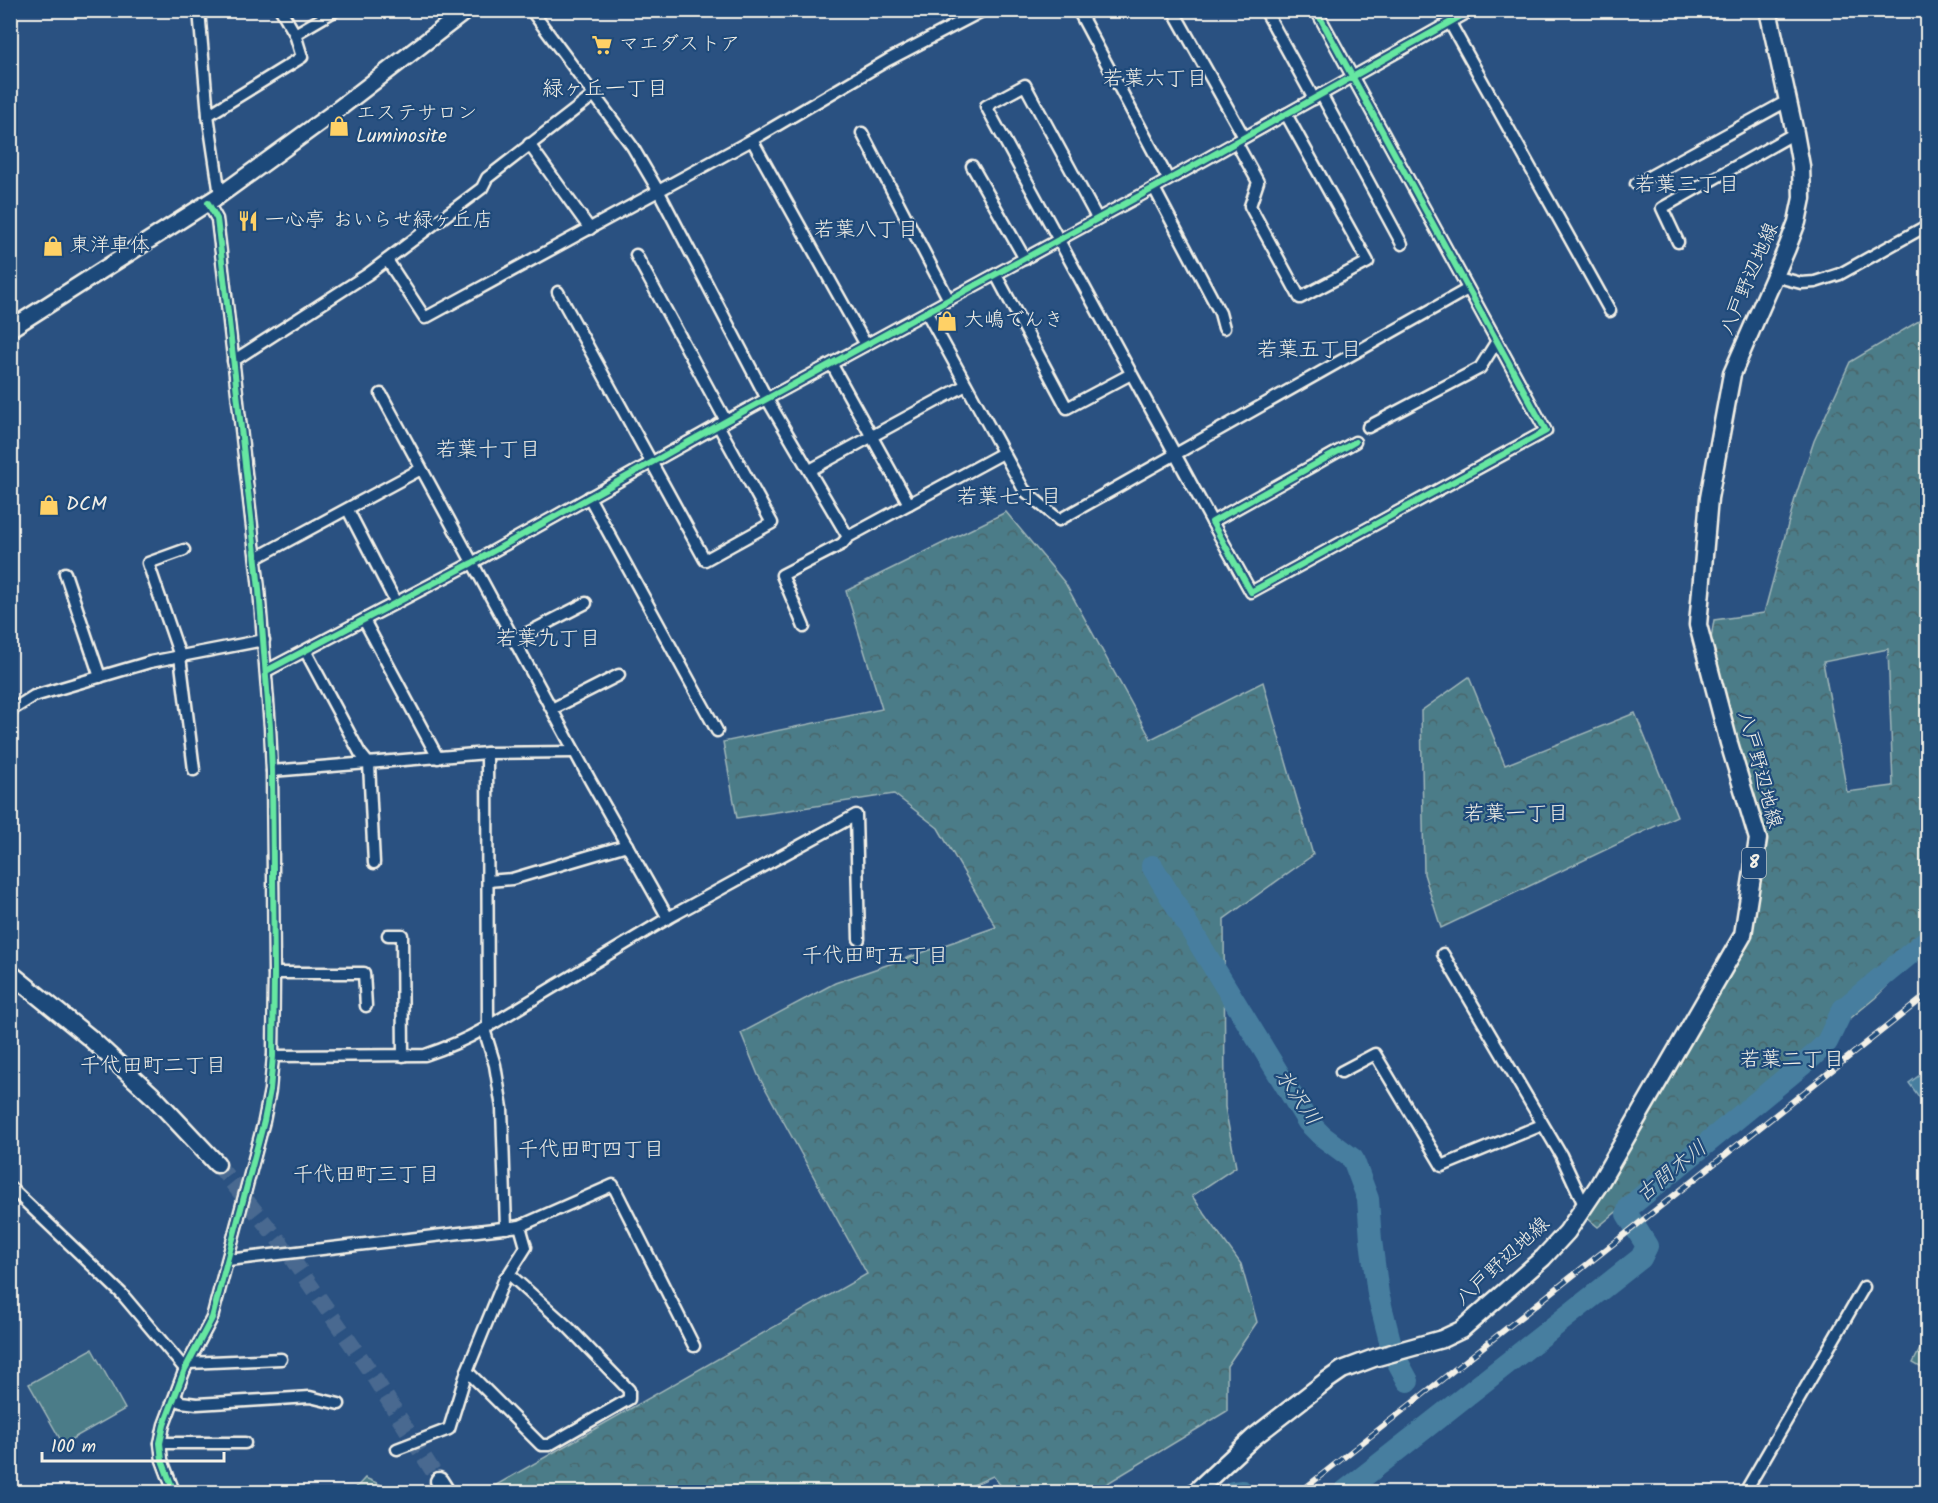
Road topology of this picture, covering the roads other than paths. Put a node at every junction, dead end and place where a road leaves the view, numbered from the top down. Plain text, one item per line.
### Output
1 (199, 10) edge
2 (281, 10) edge
3 (336, 10) edge
4 (467, 10) edge
5 (531, 10) edge
6 (984, 10) edge
7 (1078, 10) edge
8 (1173, 10) edge
9 (1265, 10) edge
10 (1316, 10) edge
11 (1472, 10) edge
12 (1768, 10) edge
13 (1450, 23) junction
14 (295, 34) junction
15 (1353, 77) junction
16 (594, 95) junction
17 (1317, 97) junction
18 (1789, 100) junction
19 (1286, 114) junction
20 (208, 115) junction
21 (862, 133) dead end
22 (1795, 133) junction
23 (1240, 139) junction
24 (753, 140) junction
25 (529, 144) junction
26 (972, 166) dead end
27 (1168, 179) junction
28 (1636, 184) dead end
29 (1154, 188) junction
30 (659, 192) junction
31 (214, 199) junction
32 (1097, 218) junction
33 (1928, 225) edge
34 (590, 229) junction
35 (1058, 241) junction
36 (1678, 242) dead end
37 (1402, 244) dead end
38 (636, 255) dead end
39 (1024, 259) junction
40 (387, 260) junction
41 (996, 275) junction
42 (1774, 276) junction
43 (1468, 289) junction
44 (558, 292) dead end
45 (949, 300) junction
46 (1610, 310) dead end
47 (927, 313) junction
48 (1224, 328) dead end
49 (10, 329) edge
50 (1497, 341) junction
51 (866, 345) junction
52 (233, 361) junction
53 (832, 364) junction
54 (1131, 374) junction
55 (966, 386) junction
56 (381, 394) dead end
57 (767, 399) junction
58 (722, 423) junction
59 (1368, 427) dead end
60 (871, 436) junction
61 (1355, 441) dead end
62 (1003, 453) junction
63 (1176, 453) junction
64 (652, 462) junction
65 (421, 469) junction
66 (810, 470) junction
67 (589, 497) junction
68 (909, 504) junction
69 (348, 510) junction
70 (1212, 522) junction
71 (848, 537) junction
72 (184, 550) dead end
73 (256, 558) junction
74 (472, 562) junction
75 (65, 573) dead end
76 (396, 603) junction
77 (586, 603) dead end
78 (364, 621) junction
79 (804, 627) dead end
80 (264, 640) junction
81 (514, 640) junction
82 (306, 652) junction
83 (180, 656) junction
84 (266, 671) junction
85 (619, 675) dead end
86 (100, 676) junction
87 (552, 709) junction
88 (10, 711) edge
89 (717, 731) dead end
90 (575, 752) junction
91 (488, 753) junction
92 (438, 758) junction
93 (369, 764) junction
94 (194, 770) dead end
95 (272, 771) junction
96 (627, 845) junction
97 (374, 863) dead end
98 (488, 881) junction
99 (668, 918) junction
100 (388, 935) dead end
101 (859, 939) dead end
102 (1443, 954) dead end
103 (10, 973) edge
104 (274, 973) junction
105 (366, 1006) dead end
106 (486, 1028) junction
107 (273, 1056) junction
108 (403, 1056) junction
109 (1341, 1072) dead end
110 (1542, 1125) junction
111 (217, 1164) tunnel mouth
112 (10, 1187) edge
113 (1584, 1208) junction
114 (520, 1226) junction
115 (506, 1228) junction
116 (228, 1260) junction
117 (510, 1274) junction
118 (1864, 1287) dead end
119 (694, 1346) dead end
120 (281, 1359) dead end
121 (187, 1366) junction
122 (467, 1371) junction
123 (175, 1397) junction
124 (339, 1404) dead end
125 (160, 1443) junction
126 (245, 1443) dead end
127 (397, 1449) dead end
128 (174, 1492) edge
129 (1196, 1492) edge
130 (1745, 1492) edge

1 - 20 street
2 - 14 street
3 - 14 street
4 - 31 street
5 - 16 street
6 - 24 street
7 - 27 street
8 - 23 street
9 - 17 street
10 - 15 street
11 - 13 street
12 - 18 main road, 八戸野辺地線 / 8
13 - 15 street
13 - 46 street
14 - 20 street
15 - 17 street
15 - 43 street
16 - 25 street
16 - 30 street
17 - 19 street
17 - 37 street
18 - 22 main road, 八戸野辺地線 / 8
18 - 28 street
19 - 23 street
19 - 23 street
20 - 31 street
21 - 45 street
22 - 36 street
22 - 42 main road, 八戸野辺地線 / 8
23 - 27 street
24 - 30 street
24 - 51 street
25 - 34 street
25 - 40 street
26 - 39 street
27 - 29 street
29 - 32 street
29 - 48 street
30 - 34 street
30 - 57 street
31 - 49 street
31 - 52 street
32 - 35 street
32 - 35 street
33 - 42 street
34 - 40 street
35 - 39 street
35 - 54 street
38 - 58 street
39 - 41 street
40 - 52 street
41 - 45 street
41 - 54 street
42 - 113 main road, 八戸野辺地線 / 8
43 - 50 street
43 - 63 street
44 - 64 street
45 - 47 street
47 - 51 street
47 - 55 street
50 - 59 street
50 - 70 street
51 - 53 street
52 - 73 street
53 - 57 street
53 - 60 street
54 - 63 street
55 - 60 street
55 - 62 street
56 - 65 street
57 - 58 street
57 - 66 street
58 - 64 street
58 - 64 street
60 - 66 street
60 - 68 street
61 - 70 street
62 - 63 street
62 - 68 street
63 - 70 street
64 - 67 street
65 - 69 street
65 - 74 street
66 - 71 street
67 - 74 street
67 - 89 street
68 - 71 street
69 - 73 street
69 - 76 street
71 - 79 street
72 - 83 street
73 - 80 street
74 - 76 street
74 - 81 street
75 - 86 street
76 - 78 street
77 - 81 street
78 - 82 street
78 - 92 street
80 - 83 street
80 - 84 street
81 - 87 street
82 - 84 street
82 - 93 street
83 - 86 street
83 - 94 street
84 - 95 street
85 - 87 street
86 - 88 street
87 - 90 street
90 - 91 street
90 - 96 street
91 - 92 street
91 - 98 street
92 - 93 street
93 - 95 street
93 - 97 street
95 - 104 street
96 - 98 street
96 - 99 street
98 - 106 street
99 - 101 street
99 - 106 street
100 - 108 street
102 - 110 street
103 - 111 main road
104 - 105 street
104 - 107 street
106 - 108 street
106 - 115 street
107 - 108 street
107 - 116 street
109 - 110 street
110 - 113 street
112 - 121 street
113 - 129 main road, 八戸野辺地線 / 8
114 - 115 street
114 - 117 street
114 - 119 street
115 - 116 street
116 - 121 street
117 - 122 street
117 - 122 street
118 - 130 street
120 - 121 street
121 - 123 street
122 - 127 street
123 - 124 street
123 - 125 street
125 - 126 street
125 - 128 street

